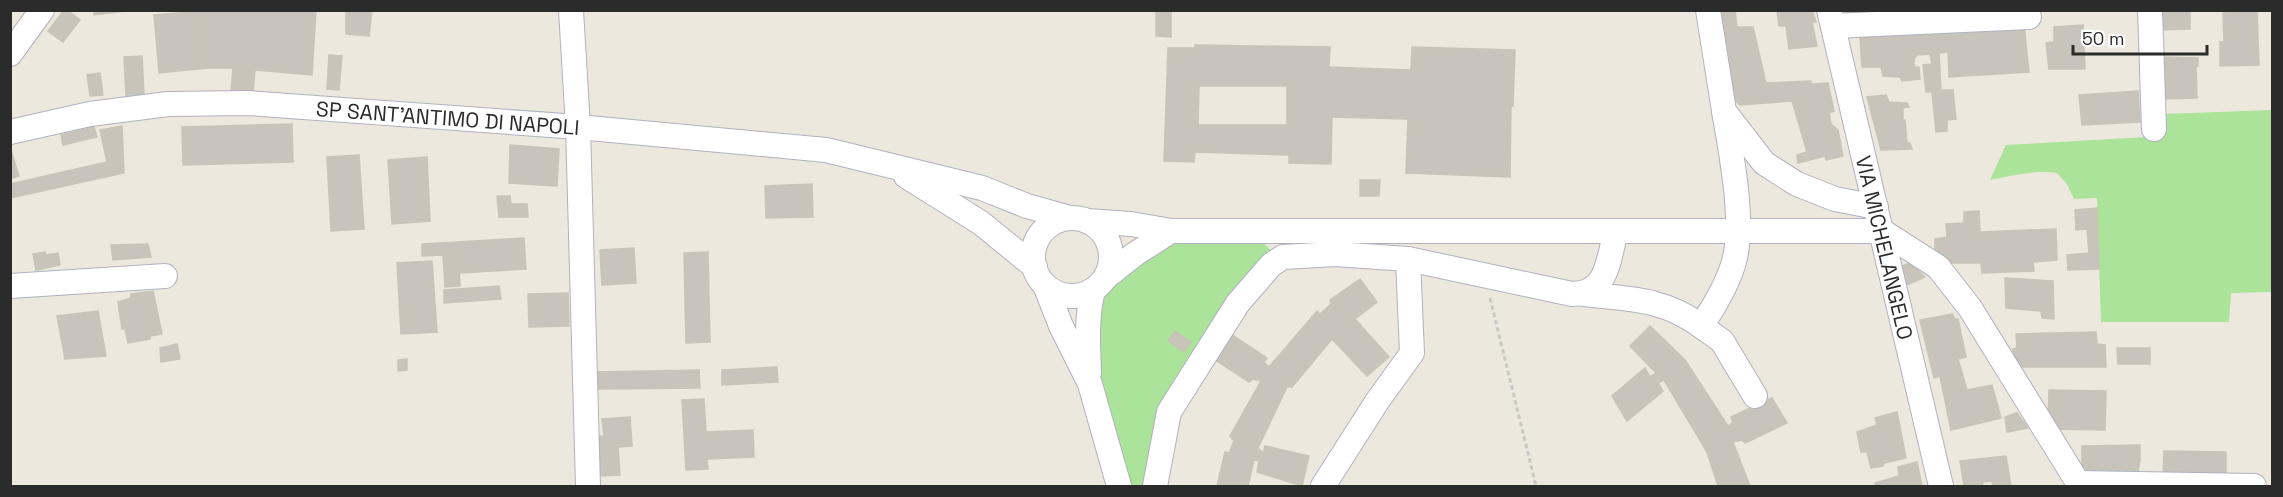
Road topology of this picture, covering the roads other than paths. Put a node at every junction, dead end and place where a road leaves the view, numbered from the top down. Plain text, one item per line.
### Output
1 (42, 10) edge
2 (571, 10) edge
3 (1708, 10) edge
4 (2150, 10) edge
5 (2029, 16) dead end
6 (1831, 19) edge
7 (10, 54) edge
8 (1724, 111) junction
9 (578, 127) junction
10 (2154, 129) dead end
11 (10, 132) edge
12 (886, 163) junction
13 (1876, 207) junction
14 (1078, 220) junction
15 (1171, 231) junction
16 (1616, 231) junction
17 (1740, 231) junction
18 (1882, 231) junction
19 (1408, 259) junction
20 (165, 276) dead end
21 (1040, 276) junction
22 (1099, 284) junction
23 (10, 286) edge
24 (1584, 294) junction
25 (1701, 326) junction
26 (1090, 384) junction
27 (1755, 396) dead end
28 (2079, 485) edge
29 (588, 486) edge
30 (1119, 486) edge
31 (1155, 486) edge
32 (1323, 486) edge
33 (1941, 486) edge
34 (2254, 486) edge

1 - 7 street
2 - 9 street
3 - 8 street
4 - 10 street
5 - 6 street
6 - 13 street, VIA MICHELANGELO
8 - 13 street
8 - 17 street
9 - 11 street, SP SANT'ANTIMO DI NAPOLI
9 - 12 street, SP SANT'ANTIMO DI NAPOLI
9 - 29 street
12 - 14 street, SP SANT'ANTIMO DI NAPOLI
12 - 21 street, SP SANT'ANTIMO DI NAPOLI
13 - 18 street, VIA MICHELANGELO
14 - 15 street, SP SANT'ANTIMO DI NAPOLI
14 - 21 street
14 - 22 street
15 - 16 street, SP SANT'ANTIMO DI NAPOLI
15 - 22 street
16 - 17 street, SP SANT'ANTIMO DI NAPOLI
16 - 24 street
17 - 18 street, SP SANT'ANTIMO DI NAPOLI
17 - 25 street
18 - 28 street
18 - 33 street, VIA MICHELANGELO
19 - 24 street
19 - 31 street
19 - 32 street
20 - 23 street
21 - 22 street
21 - 26 street
22 - 26 street
24 - 25 street
25 - 27 street
26 - 30 street
28 - 34 street

